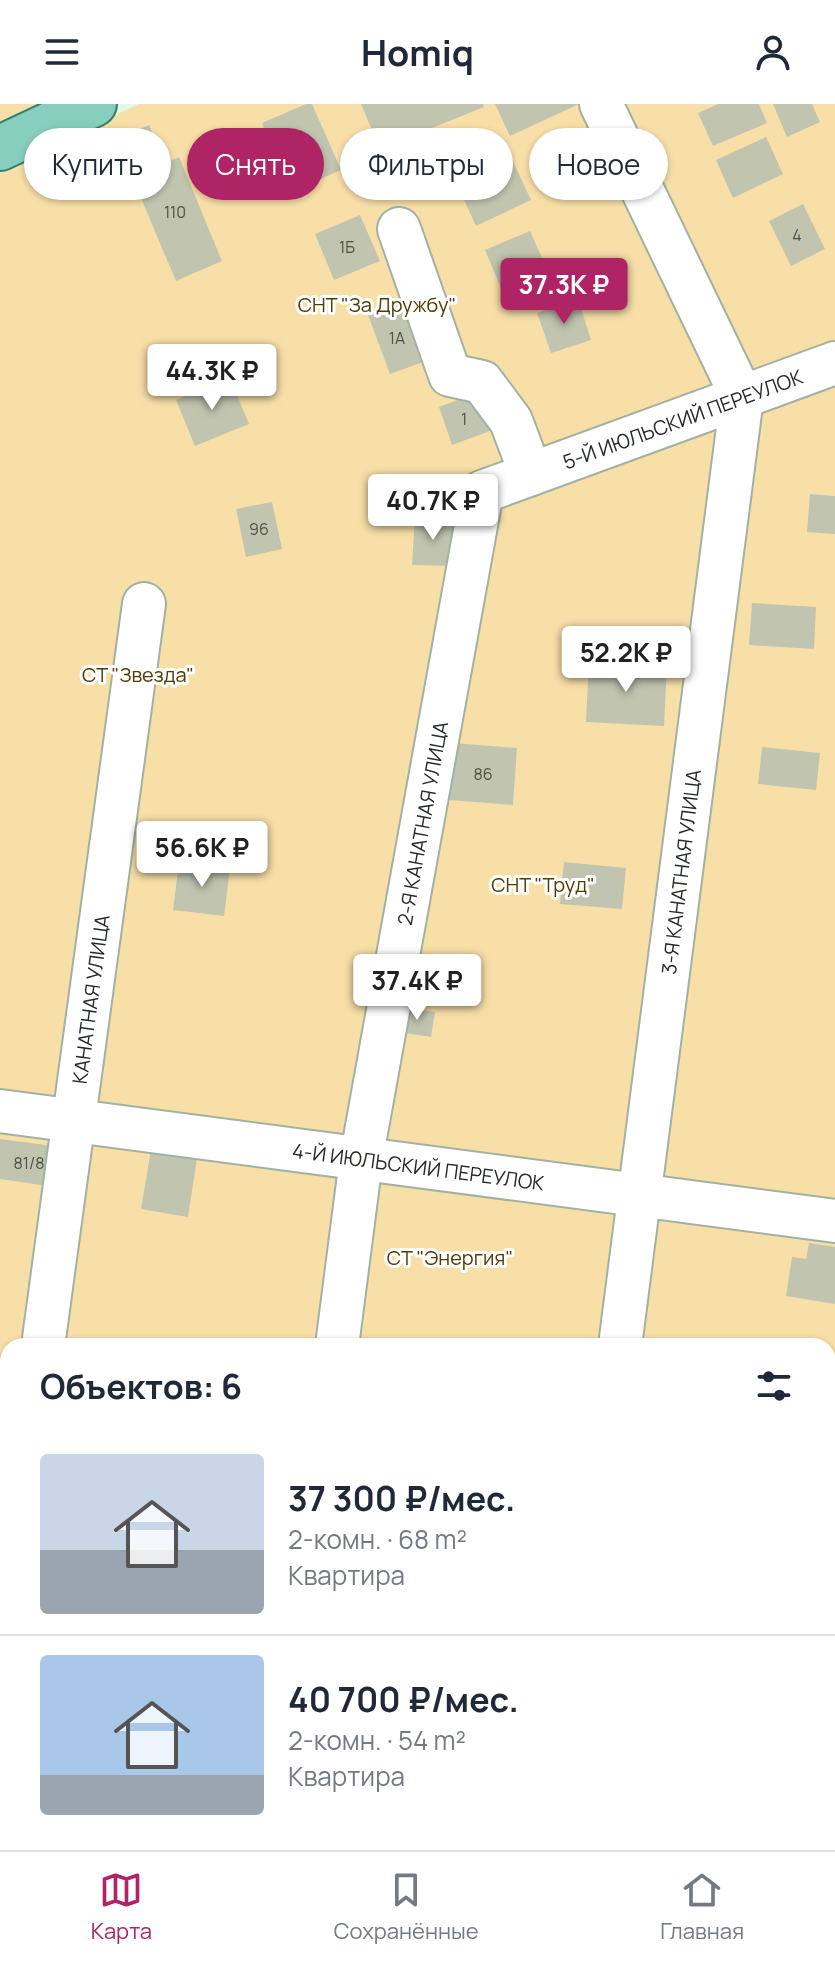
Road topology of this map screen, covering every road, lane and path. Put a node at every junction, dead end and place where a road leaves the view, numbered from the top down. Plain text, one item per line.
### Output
1 (601, 104) edge
2 (67, 110) edge
3 (0, 148) edge
4 (399, 229) dead end
5 (835, 363) edge
6 (742, 397) junction
7 (531, 474) junction
8 (482, 492) joint
9 (144, 604) dead end
10 (0, 1111) edge
11 (73, 1121) junction
12 (361, 1160) junction
13 (639, 1198) junction
14 (835, 1221) edge
15 (44, 1338) edge
16 (338, 1338) edge
17 (621, 1338) edge

1 - 6 lane
2 - 3 main road
4 - 7 lane
5 - 6 lane, 5-Й ИЮЛЬСКИЙ ПЕРЕУЛОК
6 - 7 lane, 5-Й ИЮЛЬСКИЙ ПЕРЕУЛОК
6 - 13 lane, 3-Я КАНАТНАЯ УЛИЦА
7 - 8 lane, 5-Й ИЮЛЬСКИЙ ПЕРЕУЛОК
8 - 12 lane, 2-Я КАНАТНАЯ УЛИЦА
9 - 11 lane, КАНАТНАЯ УЛИЦА
10 - 11 lane, 4-Й ИЮЛЬСКИЙ ПЕРЕУЛОК
11 - 12 lane, 4-Й ИЮЛЬСКИЙ ПЕРЕУЛОК
11 - 15 lane, КАНАТНАЯ УЛИЦА
12 - 13 lane, 4-Й ИЮЛЬСКИЙ ПЕРЕУЛОК
12 - 16 lane, 2-Я КАНАТНАЯ УЛИЦА
13 - 14 lane, 4-Й ИЮЛЬСКИЙ ПЕРЕУЛОК
13 - 17 lane, 3-Я КАНАТНАЯ УЛИЦА

